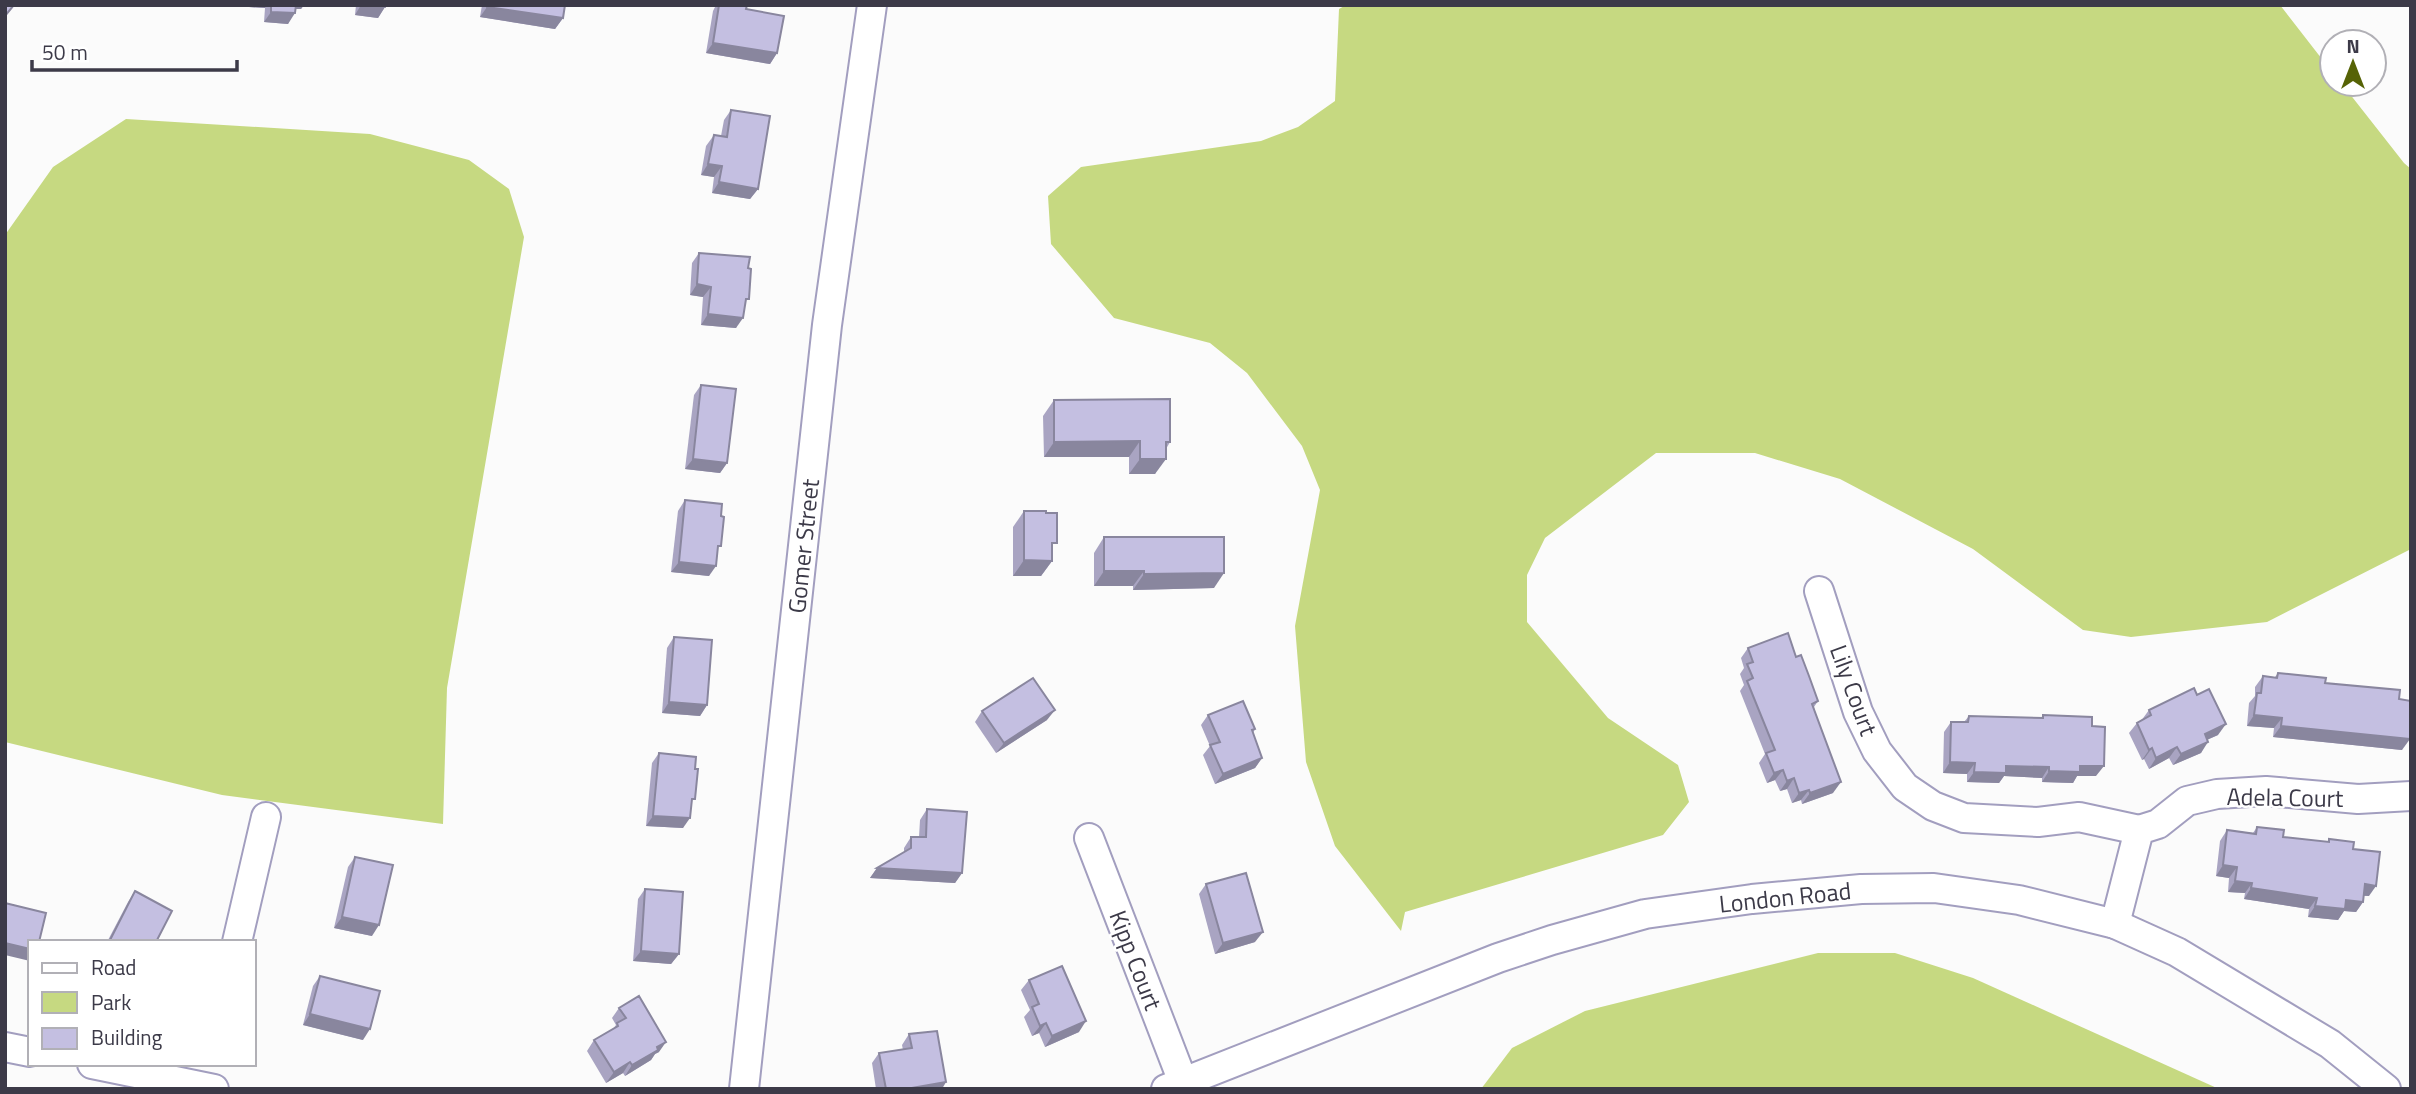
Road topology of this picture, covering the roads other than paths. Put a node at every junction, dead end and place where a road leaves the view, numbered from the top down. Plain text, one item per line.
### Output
1 (872, 5) edge
2 (1819, 592) dead end
3 (2411, 796) edge
4 (266, 817) dead end
5 (2139, 830) junction
6 (1089, 838) dead end
7 (2115, 924) junction
8 (237, 940) edge
9 (5, 1047) edge
10 (28, 1052) edge
11 (105, 1066) edge
12 (207, 1082) edge
13 (1174, 1085) edge
14 (744, 1089) edge
15 (2386, 1089) edge

1 - 14 street, Gomer Street
2 - 5 street, Lily Court
3 - 5 street, Adela Court
4 - 8 street
5 - 7 street
6 - 13 street, Kipp Court
7 - 13 street, London Road
7 - 15 street, London Road
9 - 10 street
11 - 12 street

